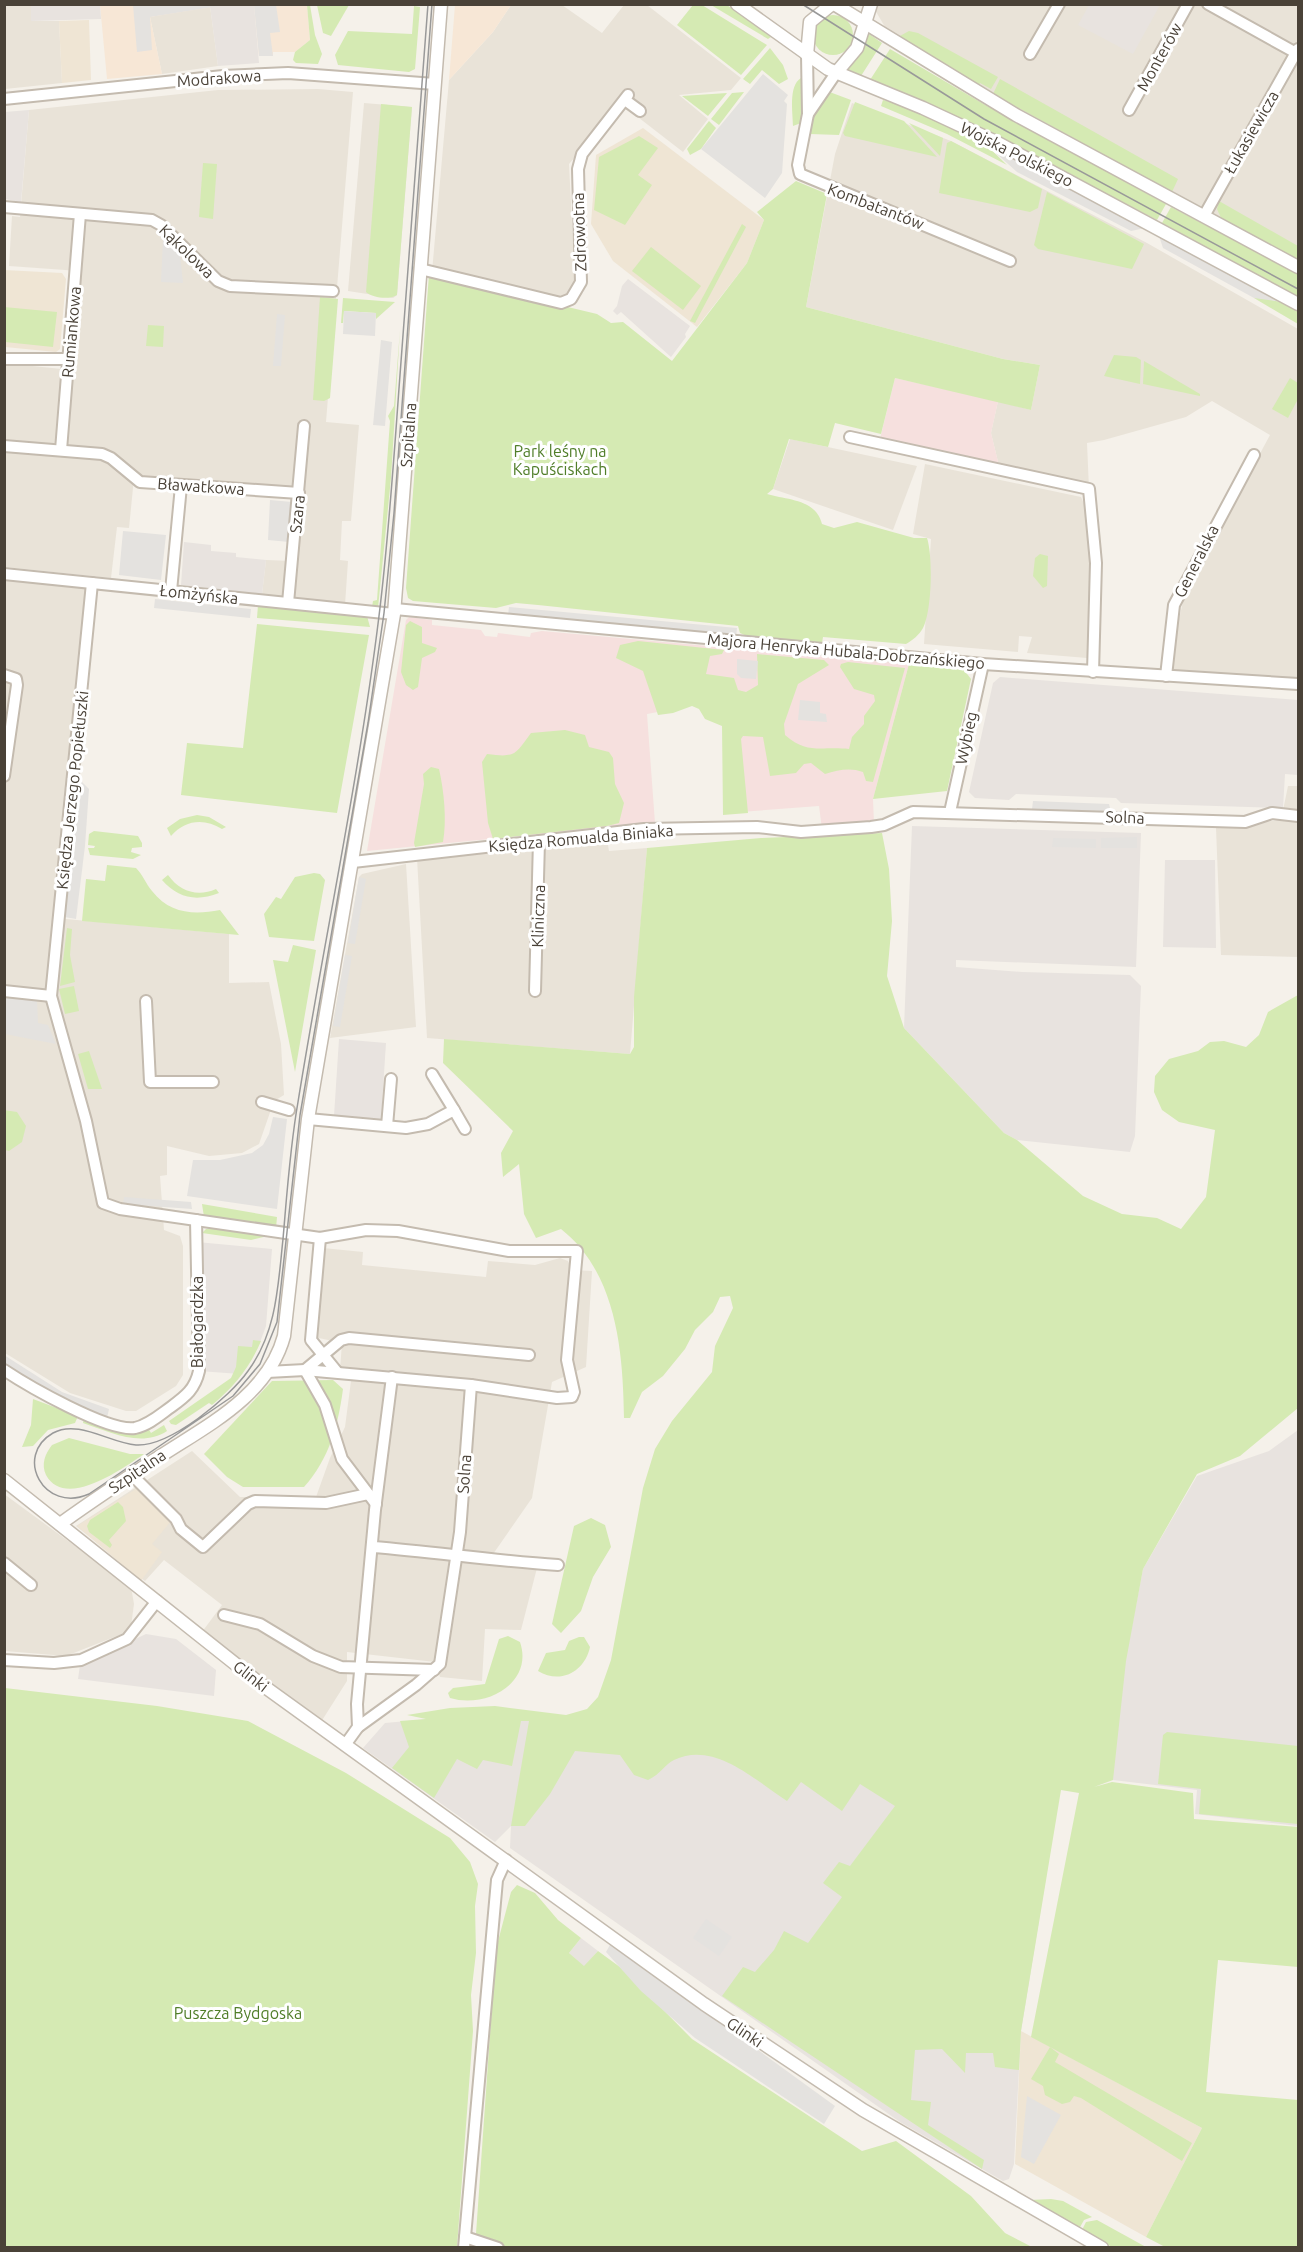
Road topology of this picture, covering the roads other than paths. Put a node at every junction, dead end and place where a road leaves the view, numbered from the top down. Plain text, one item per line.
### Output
1 (441, 4) edge
2 (737, 4) edge
3 (833, 4) edge
4 (871, 4) edge
5 (1059, 4) edge
6 (1188, 4) edge
7 (1208, 4) edge
8 (865, 24) junction
9 (1298, 52) edge
10 (1030, 54) dead end
11 (807, 55) junction
12 (836, 73) junction
13 (435, 84) junction
14 (4, 99) edge
15 (1129, 110) dead end
16 (640, 111) dead end
17 (808, 114) junction
18 (4, 207) edge
19 (80, 214) junction
20 (1204, 216) junction
21 (1010, 261) dead end
22 (1299, 267) edge
23 (420, 269) junction
24 (333, 291) dead end
25 (1299, 304) edge
26 (4, 359) edge
27 (69, 359) junction
28 (304, 426) dead end
29 (850, 437) dead end
30 (4, 446) edge
31 (61, 450) junction
32 (1254, 454) dead end
33 (181, 486) junction
34 (299, 494) junction
35 (4, 574) edge
36 (92, 583) junction
37 (171, 591) junction
38 (288, 603) junction
39 (395, 611) junction
40 (983, 664) junction
41 (1093, 672) junction
42 (4, 675) edge
43 (1166, 676) junction
44 (1299, 684) edge
45 (4, 776) edge
46 (950, 813) junction
47 (1299, 816) edge
48 (539, 841) junction
49 (353, 862) junction
50 (4, 991) edge
51 (535, 991) dead end
52 (51, 996) junction
53 (146, 1001) dead end
54 (432, 1074) dead end
55 (391, 1079) dead end
56 (213, 1082) dead end
57 (262, 1102) dead end
58 (289, 1110) dead end
59 (453, 1110) junction
60 (308, 1119) junction
61 (387, 1126) junction
62 (465, 1129) dead end
63 (196, 1220) junction
64 (296, 1235) junction
65 (320, 1238) junction
66 (529, 1355) dead end
67 (321, 1356) junction
68 (4, 1370) edge
69 (305, 1370) junction
70 (267, 1372) junction
71 (337, 1372) junction
72 (392, 1377) junction
73 (471, 1385) junction
74 (132, 1475) junction
75 (4, 1480) edge
76 (368, 1494) junction
77 (376, 1504) junction
78 (60, 1524) junction
79 (373, 1547) junction
80 (456, 1556) junction
81 (4, 1563) edge
82 (558, 1565) dead end
83 (31, 1585) dead end
84 (157, 1601) junction
85 (224, 1615) dead end
86 (4, 1660) edge
87 (360, 1669) junction
88 (434, 1670) junction
89 (358, 1727) junction
90 (345, 1745) junction
91 (506, 1860) junction
92 (464, 2242) edge
93 (498, 2247) edge
94 (1102, 2247) edge

1 - 13 street, Szpitalna
2 - 11 street, Wojska Polskiego
3 - 8 street, Wojska Polskiego
3 - 11 street
4 - 8 street
5 - 10 street
6 - 15 street, Monterów
7 - 9 street
8 - 12 street
8 - 20 street, Wojska Polskiego
9 - 20 street, Łukasiewicza
11 - 12 street, Wojska Polskiego
11 - 17 street, Kombatantów
12 - 17 street, Kombatantów
12 - 25 street, Wojska Polskiego
13 - 14 street, Modrakowa
13 - 23 street, Szpitalna
16 - 23 street, Zdrowotna
17 - 21 street, Kombatantów
18 - 19 street, Kąkolowa
19 - 24 street, Kąkolowa
19 - 27 street, Rumiankowa
20 - 22 street, Wojska Polskiego
23 - 39 street, Szpitalna
26 - 27 street
27 - 31 street, Rumiankowa
28 - 34 street, Szara
29 - 41 street
30 - 31 street, Bławatkowa
31 - 33 street, Bławatkowa
32 - 43 street, Generalska
33 - 34 street, Bławatkowa
33 - 37 street
34 - 38 street, Szara
35 - 36 street, Łomżyńska
36 - 37 street, Łomżyńska
36 - 52 street, Księdza Jerzego Popiełuszki
37 - 38 street, Łomżyńska
38 - 39 street, Łomżyńska
39 - 40 street, Majora Henryka Hubala-Dobrzańskiego
39 - 49 street, Szpitalna
40 - 41 street, Majora Henryka Hubala-Dobrzańskiego
40 - 46 street, Wybieg
41 - 43 street, Majora Henryka Hubala-Dobrzańskiego
42 - 45 street
43 - 44 street, Majora Henryka Hubala-Dobrzańskiego
46 - 47 street, Solna
46 - 48 street, Księdza Romualda Biniaka
48 - 49 street, Księdza Romualda Biniaka
48 - 51 street, Kliniczna
49 - 60 street, Szpitalna
50 - 52 street
52 - 63 street
53 - 56 street
54 - 59 street
55 - 61 street
57 - 58 street
59 - 61 street
59 - 62 street
60 - 61 street
60 - 64 street, Szpitalna
63 - 64 street
63 - 68 street, Białogardzka
64 - 65 street
64 - 70 street, Szpitalna
65 - 67 street
65 - 73 street
66 - 67 street
67 - 69 street
67 - 71 street
69 - 70 street
69 - 71 street
69 - 76 street
70 - 74 street, Szpitalna
71 - 72 street
72 - 73 street
72 - 77 street
73 - 80 street, Solna
74 - 76 street
74 - 78 street, Szpitalna
75 - 78 street, Glinki
76 - 77 street
77 - 79 street
78 - 84 street, Glinki
79 - 80 street
79 - 87 street
80 - 82 street
80 - 88 street, Solna
81 - 83 street
84 - 86 street
84 - 90 street, Glinki
85 - 87 street
87 - 88 street
87 - 89 street
88 - 89 street
89 - 90 street
90 - 91 street, Glinki
91 - 92 street
91 - 94 street, Glinki
92 - 93 street

